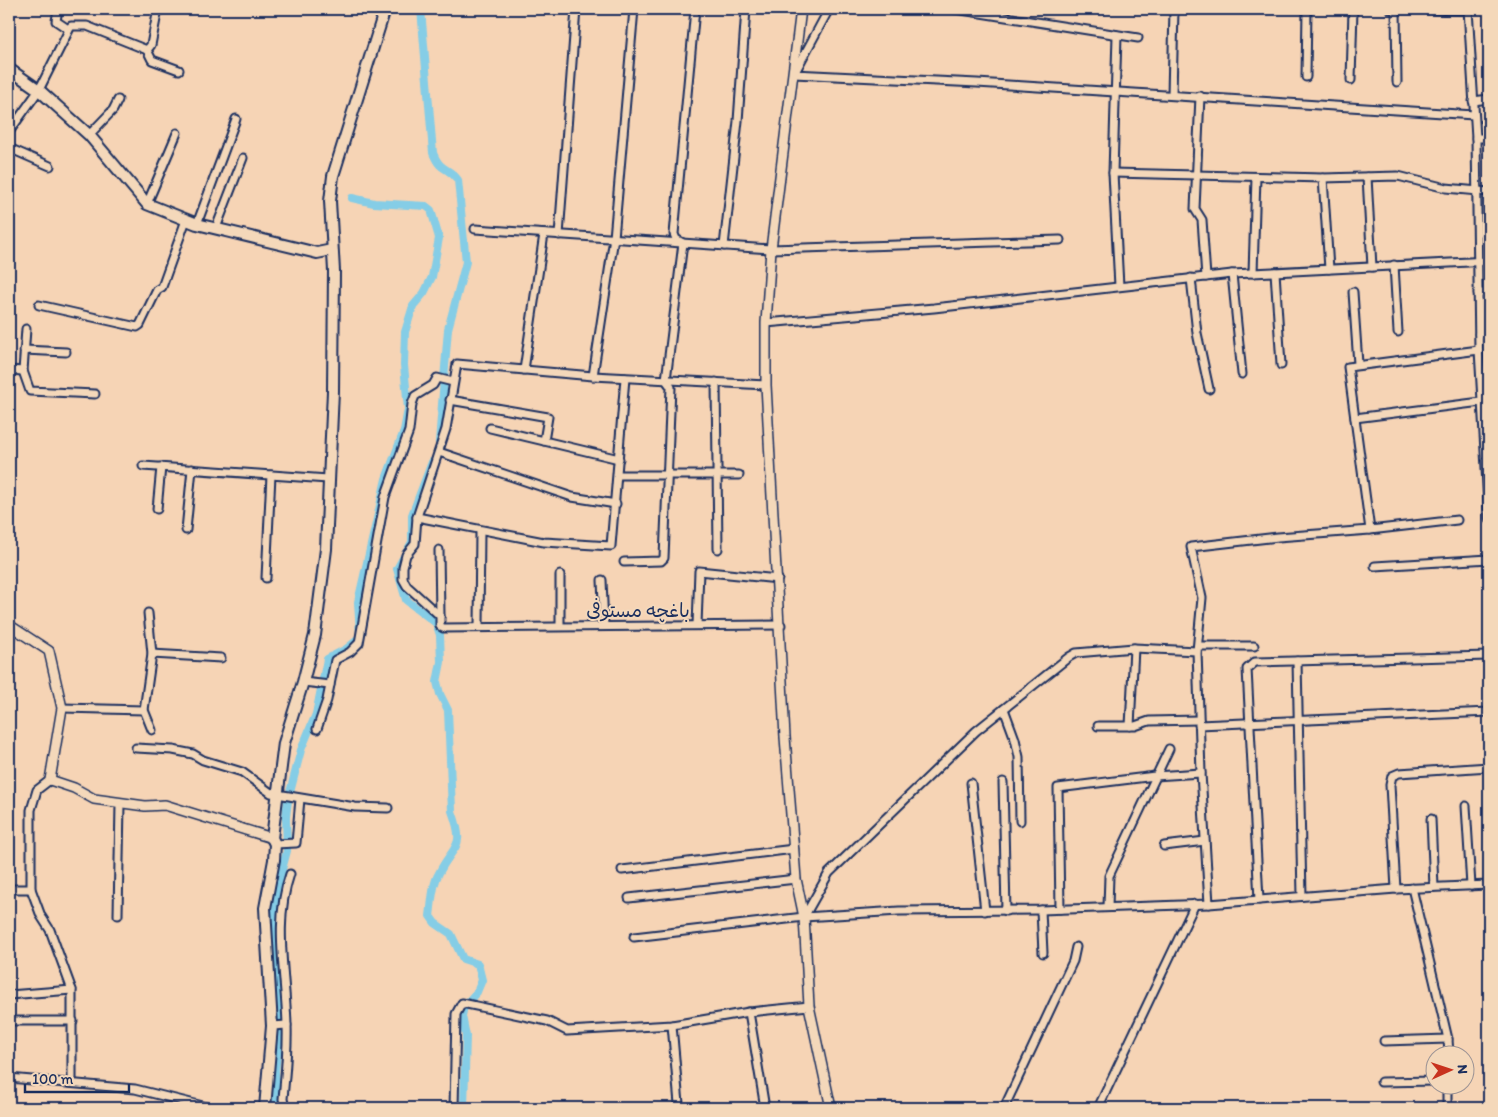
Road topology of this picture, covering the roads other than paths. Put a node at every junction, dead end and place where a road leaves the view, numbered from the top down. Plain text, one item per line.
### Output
1 (58, 9) edge
2 (158, 9) edge
3 (384, 9) edge
4 (576, 9) edge
5 (634, 9) edge
6 (695, 9) edge
7 (746, 9) edge
8 (802, 9) edge
9 (829, 9) edge
10 (955, 9) edge
11 (1174, 9) edge
12 (1307, 9) edge
13 (1353, 9) edge
14 (1390, 9) edge
15 (1396, 9) edge
16 (1468, 9) edge
17 (68, 29) junction
18 (1117, 35) junction
19 (1138, 38) dead end
20 (147, 50) junction
21 (9, 69) edge
22 (179, 70) dead end
23 (794, 74) junction
24 (1306, 77) dead end
25 (1351, 80) dead end
26 (1397, 82) dead end
27 (39, 90) junction
28 (1115, 93) junction
29 (1172, 95) junction
30 (1200, 96) junction
31 (1489, 99) edge
32 (118, 100) dead end
33 (1473, 100) junction
34 (1474, 115) junction
35 (236, 119) dead end
36 (9, 132) edge
37 (177, 133) dead end
38 (88, 135) junction
39 (1476, 138) junction
40 (1489, 138) edge
41 (9, 148) edge
42 (243, 158) dead end
43 (50, 166) dead end
44 (1113, 173) junction
45 (1196, 174) junction
46 (1256, 177) junction
47 (1367, 177) junction
48 (1323, 178) junction
49 (1477, 192) junction
50 (1489, 192) edge
51 (147, 204) junction
52 (186, 220) junction
53 (197, 224) junction
54 (216, 228) junction
55 (475, 229) dead end
56 (544, 234) junction
57 (559, 235) junction
58 (614, 238) junction
59 (1060, 240) dead end
60 (683, 243) junction
61 (724, 246) junction
62 (771, 249) junction
63 (332, 250) junction
64 (1477, 261) junction
65 (1489, 262) edge
66 (1394, 265) junction
67 (1372, 266) junction
68 (1329, 269) junction
69 (1275, 272) junction
70 (1253, 273) junction
71 (1232, 274) junction
72 (1206, 277) junction
73 (1191, 278) junction
74 (1118, 286) junction
75 (1353, 292) dead end
76 (1478, 293) junction
77 (1489, 293) edge
78 (39, 305) dead end
79 (766, 323) junction
80 (26, 329) dead end
81 (1398, 332) dead end
82 (1479, 334) junction
83 (1489, 334) edge
84 (24, 350) junction
85 (1479, 350) junction
86 (66, 352) dead end
87 (1358, 364) junction
88 (1281, 365) dead end
89 (9, 370) edge
90 (524, 370) junction
91 (23, 371) junction
92 (1242, 374) dead end
93 (593, 376) junction
94 (625, 378) junction
95 (666, 380) junction
96 (1480, 381) junction
97 (1489, 381) edge
98 (453, 382) junction
99 (716, 382) junction
100 (766, 385) junction
101 (1210, 389) dead end
102 (95, 394) dead end
103 (450, 400) junction
104 (1482, 402) junction
105 (1355, 418) junction
106 (1486, 424) edge
107 (490, 428) dead end
108 (544, 440) junction
109 (439, 452) junction
110 (619, 458) junction
111 (143, 466) dead end
112 (161, 467) junction
113 (192, 469) junction
114 (667, 474) junction
115 (271, 475) junction
116 (618, 475) junction
117 (716, 475) junction
118 (739, 475) dead end
119 (328, 479) junction
120 (616, 504) junction
121 (158, 509) dead end
122 (1489, 514) edge
123 (417, 517) junction
124 (1457, 520) dead end
125 (186, 530) dead end
126 (1370, 530) junction
127 (480, 531) junction
128 (718, 549) dead end
129 (440, 550) dead end
130 (1489, 559) edge
131 (624, 562) dead end
132 (1375, 566) dead end
133 (560, 575) dead end
134 (266, 578) dead end
135 (778, 579) junction
136 (602, 580) dead end
137 (148, 613) dead end
138 (440, 616) junction
139 (697, 625) junction
140 (781, 625) junction
141 (11, 626) edge
142 (479, 626) junction
143 (560, 626) junction
144 (604, 626) junction
145 (9, 644) edge
146 (1254, 646) dead end
147 (1134, 648) junction
148 (1198, 648) junction
149 (152, 654) junction
150 (1489, 656) edge
151 (221, 658) dead end
152 (1297, 661) junction
153 (303, 682) junction
154 (330, 685) junction
155 (62, 708) junction
156 (1004, 709) junction
157 (144, 710) junction
158 (1489, 712) edge
159 (1299, 720) junction
160 (1199, 723) junction
161 (1249, 724) junction
162 (1098, 726) dead end
163 (1130, 726) junction
164 (317, 729) dead end
165 (152, 730) dead end
166 (136, 748) dead end
167 (1169, 749) dead end
168 (1489, 767) edge
169 (1201, 773) junction
170 (1155, 776) junction
171 (50, 780) junction
172 (1003, 782) dead end
173 (971, 783) dead end
174 (281, 794) junction
175 (298, 797) junction
176 (120, 804) junction
177 (1466, 806) dead end
178 (388, 808) dead end
179 (1431, 819) dead end
180 (1020, 821) dead end
181 (1205, 841) junction
182 (276, 842) junction
183 (1164, 846) dead end
184 (794, 850) junction
185 (622, 870) dead end
186 (290, 874) dead end
187 (796, 879) junction
188 (1489, 885) edge
189 (1471, 886) junction
190 (1434, 887) junction
191 (1412, 888) junction
192 (9, 889) edge
193 (31, 889) junction
194 (1396, 889) junction
195 (1302, 896) junction
196 (628, 898) dead end
197 (1259, 900) junction
198 (1195, 904) junction
199 (1209, 904) junction
200 (1108, 907) junction
201 (1060, 909) junction
202 (1041, 910) junction
203 (985, 911) junction
204 (1006, 911) junction
205 (118, 915) dead end
206 (804, 917) junction
207 (634, 937) dead end
208 (1076, 947) dead end
209 (1043, 953) dead end
210 (72, 990) junction
211 (9, 996) edge
212 (809, 1006) junction
213 (749, 1012) junction
214 (9, 1021) edge
215 (73, 1021) junction
216 (288, 1025) junction
217 (672, 1025) junction
218 (275, 1026) junction
219 (1448, 1039) junction
220 (1384, 1041) dead end
221 (1448, 1044) edge
222 (9, 1078) edge
223 (1426, 1081) edge
224 (1381, 1082) dead end
225 (72, 1083) junction
226 (1447, 1094) edge
227 (679, 1104) dead end
228 (210, 1108) edge
229 (250, 1108) edge
230 (256, 1108) edge
231 (265, 1108) edge
232 (284, 1108) edge
233 (454, 1108) edge
234 (765, 1108) edge
235 (831, 1108) edge
236 (1004, 1108) edge
237 (1098, 1108) edge
238 (1447, 1108) edge

1 - 17 street
2 - 20 street
3 - 63 main road
4 - 57 street
5 - 58 street
6 - 60 street
7 - 61 street
8 - 23 street
9 - 23 street
10 - 18 street
11 - 29 street
12 - 24 street
13 - 25 street
14 - 15 street
15 - 16 street
15 - 26 street
16 - 33 street
17 - 20 street
17 - 27 street
18 - 19 street
18 - 28 street
20 - 22 street
21 - 27 main road
23 - 28 street
23 - 62 street
27 - 36 street
27 - 38 main road
28 - 29 street
28 - 44 street
29 - 30 street
30 - 34 street
30 - 45 street
31 - 33 street
32 - 38 street
33 - 34 street
34 - 39 street
35 - 53 street
37 - 51 street
38 - 51 main road
39 - 40 street
39 - 49 street
41 - 43 street
42 - 54 street
44 - 45 street
44 - 74 street
45 - 46 street
45 - 72 street
46 - 48 street
46 - 70 street
47 - 48 street
47 - 49 street
47 - 67 street
48 - 68 street
49 - 50 street
49 - 64 street
51 - 52 main road
52 - 53 main road
52 - 78 street
53 - 54 main road
54 - 63 main road
55 - 56 street
56 - 57 street
56 - 90 street
57 - 58 street
58 - 60 street
58 - 93 street
59 - 62 street
60 - 61 street
60 - 95 street
61 - 62 street
62 - 79 street
63 - 119 main road
64 - 65 street
64 - 66 street
64 - 76 street
66 - 67 street
66 - 81 street
67 - 68 street
68 - 69 street
69 - 70 street
69 - 88 street
70 - 71 street
71 - 72 street
71 - 92 street
72 - 73 street
73 - 74 street
73 - 101 street
74 - 79 street
75 - 87 street
76 - 77 street
76 - 82 street
79 - 100 street
80 - 84 street
82 - 83 street
82 - 85 street
84 - 86 street
84 - 91 street
85 - 87 street
85 - 96 street
87 - 105 street
89 - 91 street
90 - 93 street
90 - 98 street
91 - 102 street
93 - 94 street
94 - 95 street
94 - 110 street
95 - 99 street
95 - 114 street
96 - 97 street
96 - 104 street
98 - 103 street
98 - 154 street
99 - 100 street
99 - 117 street
100 - 135 street
103 - 108 street
103 - 109 street
104 - 105 street
104 - 106 street
105 - 126 street
106 - 122 street
107 - 108 street
108 - 110 street
109 - 120 street
109 - 123 street
110 - 116 street
111 - 112 street
112 - 113 street
112 - 121 street
113 - 115 street
113 - 125 street
114 - 116 street
114 - 117 street
114 - 131 street
115 - 119 street
115 - 134 street
116 - 120 street
117 - 118 street
117 - 128 street
119 - 153 main road
120 - 127 street
123 - 127 street
123 - 138 street
124 - 126 street
126 - 148 street
127 - 142 street
129 - 138 street
130 - 132 street
133 - 143 street
135 - 139 street
135 - 140 street
136 - 144 street
137 - 149 street
138 - 142 street
139 - 140 street
139 - 144 street
140 - 184 street
141 - 145 street
141 - 155 street
142 - 143 street
143 - 144 street
146 - 148 street
147 - 148 street
147 - 156 street
147 - 163 street
148 - 160 street
149 - 151 street
149 - 157 street
150 - 152 street
152 - 159 street
152 - 161 street
153 - 154 street
153 - 174 main road
154 - 164 street
155 - 157 street
155 - 171 street
156 - 180 street
156 - 206 street
157 - 165 street
158 - 159 street
159 - 161 street
159 - 195 street
160 - 161 street
160 - 163 street
160 - 169 street
161 - 197 street
162 - 163 street
166 - 174 street
167 - 170 street
168 - 194 street
169 - 170 street
169 - 181 street
170 - 200 street
170 - 201 street
171 - 176 street
171 - 193 street
172 - 204 street
173 - 203 street
174 - 175 street
174 - 182 main road
175 - 178 street
175 - 182 street
176 - 182 street
176 - 205 street
177 - 189 street
179 - 190 street
181 - 183 street
181 - 199 street
182 - 218 main road
184 - 185 street
184 - 187 street
186 - 216 street
187 - 196 street
187 - 206 street
188 - 189 street
189 - 190 street
190 - 191 street
191 - 194 street
191 - 219 street
192 - 193 street
193 - 210 street
194 - 195 street
195 - 197 street
197 - 199 street
198 - 199 street
198 - 200 street
198 - 237 street
200 - 201 street
201 - 202 street
202 - 204 street
202 - 209 street
203 - 204 street
203 - 206 street
206 - 207 street
206 - 212 street
208 - 236 street
210 - 211 street
210 - 215 street
212 - 213 street
212 - 235 street
213 - 217 street
213 - 234 street
214 - 215 street
215 - 225 street
216 - 218 street
216 - 232 street
217 - 227 street
217 - 233 street
218 - 231 main road
219 - 220 street
219 - 221 street
222 - 225 street
223 - 224 street
225 - 228 street
226 - 238 street
229 - 230 street

